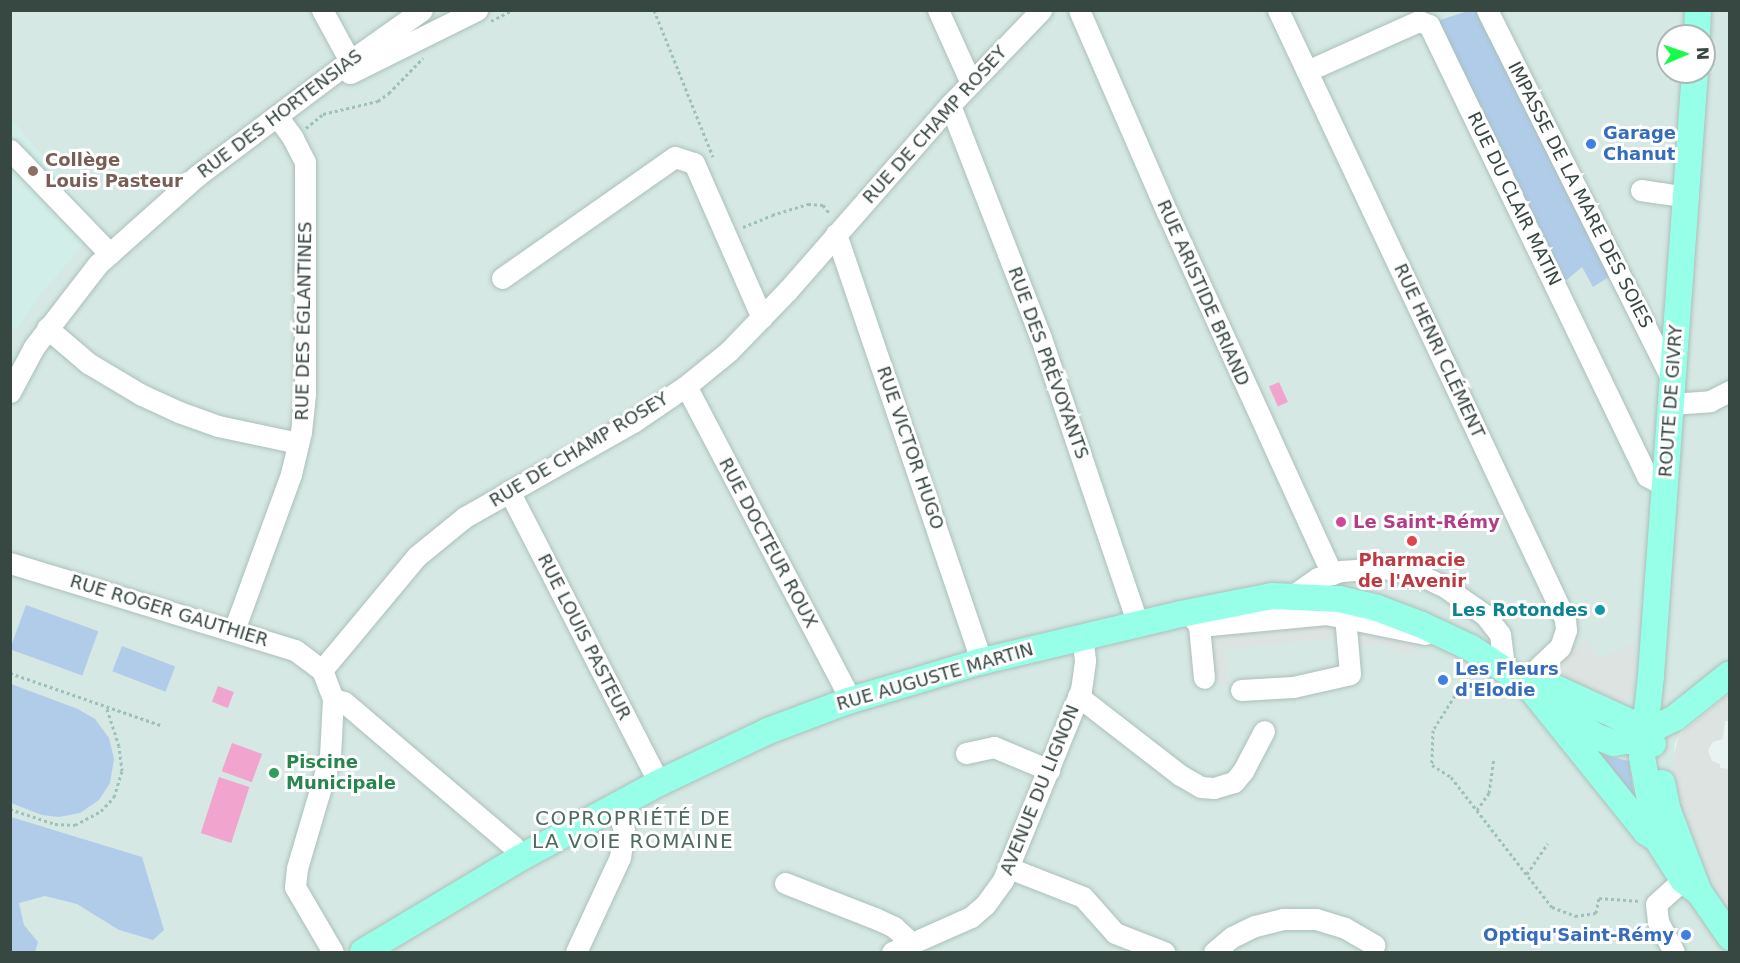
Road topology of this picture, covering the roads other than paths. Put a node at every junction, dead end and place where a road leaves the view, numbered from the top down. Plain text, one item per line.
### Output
1 (322, 10) edge
2 (422, 10) edge
3 (938, 10) edge
4 (1041, 10) edge
5 (1079, 10) edge
6 (1278, 10) edge
7 (1487, 10) edge
8 (480, 18) edge
9 (350, 61) junction
10 (1307, 71) junction
11 (971, 83) junction
12 (1694, 84) edge
13 (950, 105) junction
14 (278, 117) junction
15 (10, 150) edge
16 (1641, 190) dead end
17 (1687, 197) junction
18 (839, 231) junction
19 (110, 254) junction
20 (502, 278) dead end
21 (762, 318) junction
22 (46, 328) junction
23 (686, 386) junction
24 (1730, 391) edge
25 (10, 392) edge
26 (1672, 392) junction
27 (298, 443) junction
28 (1665, 486) junction
29 (509, 491) junction
30 (10, 563) edge
31 (1332, 574) junction
32 (1292, 596) junction
33 (1345, 616) junction
34 (1194, 619) junction
35 (1138, 625) junction
36 (234, 630) junction
37 (1082, 637) junction
38 (1452, 638) junction
39 (979, 662) junction
40 (322, 670) junction
41 (1730, 674) edge
42 (1204, 678) dead end
43 (1523, 683) junction
44 (1241, 690) dead end
45 (1078, 696) junction
46 (333, 699) junction
47 (848, 701) junction
48 (1647, 730) junction
49 (1264, 731) dead end
50 (966, 753) dead end
51 (1049, 770) junction
52 (659, 783) junction
53 (617, 807) junction
54 (1657, 839) junction
55 (522, 857) junction
56 (1009, 868) junction
57 (785, 883) dead end
58 (1691, 886) junction
59 (1729, 935) edge
60 (912, 944) junction
61 (1374, 945) dead end
62 (333, 952) edge
63 (363, 952) edge
64 (576, 952) edge
65 (892, 952) edge
66 (1164, 952) edge
67 (1214, 952) edge
68 (1674, 952) edge

1 - 9 street
2 - 9 street, RUE DES HORTENSIAS
3 - 11 street
4 - 11 street, RUE DE CHAMP ROSEY
5 - 31 street, RUE ARISTIDE BRIAND
6 - 10 street, RUE HENRI CLÉMENT
7 - 26 street, IMPASSE DE LA MARE DES SOIES
8 - 14 street
9 - 14 street, RUE DES HORTENSIAS
10 - 28 street, RUE DU CLAIR MATIN
10 - 43 street, RUE HENRI CLÉMENT
11 - 13 street, RUE DE CHAMP ROSEY
12 - 17 main road, ROUTE DE GIVRY
13 - 18 street, RUE DE CHAMP ROSEY
13 - 35 street, RUE DES PRÉVOYANTS
14 - 19 street, RUE DES HORTENSIAS
14 - 27 street, RUE DES ÉGLANTINES
15 - 19 street
16 - 17 street
17 - 26 main road, ROUTE DE GIVRY
18 - 21 street, RUE DE CHAMP ROSEY
18 - 39 street, RUE VICTOR HUGO
19 - 22 street, RUE DES HORTENSIAS
20 - 21 street
21 - 23 street, RUE DE CHAMP ROSEY
22 - 25 street, RUE DES HORTENSIAS
22 - 27 street
23 - 29 street, RUE DE CHAMP ROSEY
23 - 47 street, RUE DOCTEUR ROUX
24 - 26 street
26 - 28 main road, ROUTE DE GIVRY
27 - 36 street, RUE DES ÉGLANTINES
28 - 48 main road, ROUTE DE GIVRY
29 - 40 street, RUE DE CHAMP ROSEY
29 - 52 street, RUE LOUIS PASTEUR
30 - 36 street, RUE ROGER GAUTHIER
31 - 32 street, RUE AUGUSTE MARTIN
31 - 43 street, RUE AUGUSTE MARTIN
32 - 34 main road, RUE AUGUSTE MARTIN
32 - 38 main road
33 - 34 street
33 - 38 street
33 - 44 street
34 - 35 main road, RUE AUGUSTE MARTIN
34 - 42 street
35 - 37 main road, RUE AUGUSTE MARTIN
36 - 40 street, RUE ROGER GAUTHIER
37 - 39 main road, RUE AUGUSTE MARTIN
37 - 45 street, AVENUE DU LIGNON
38 - 43 main road
39 - 47 main road, RUE AUGUSTE MARTIN
40 - 46 street
41 - 48 main road
43 - 48 main road
43 - 54 main road
45 - 49 street
45 - 51 street, AVENUE DU LIGNON
46 - 55 street
46 - 62 street
47 - 52 main road, RUE AUGUSTE MARTIN
48 - 54 main road, ROUTE DE GIVRY
48 - 58 main road
50 - 51 street
51 - 56 street, AVENUE DU LIGNON
52 - 53 main road, RUE AUGUSTE MARTIN
53 - 55 main road, RUE AUGUSTE MARTIN
53 - 64 street
54 - 58 main road
55 - 63 main road, RUE AUGUSTE MARTIN
56 - 60 street, AVENUE DU LIGNON
56 - 66 street
57 - 60 street
58 - 59 main road
58 - 68 street
60 - 65 street, AVENUE DU LIGNON
61 - 67 street

